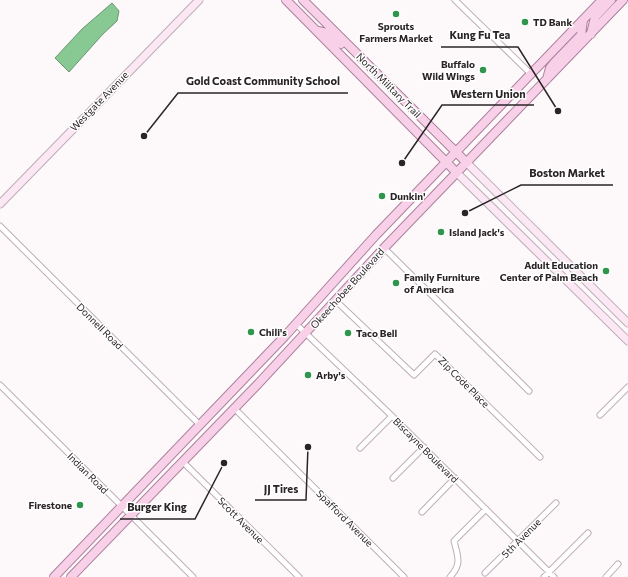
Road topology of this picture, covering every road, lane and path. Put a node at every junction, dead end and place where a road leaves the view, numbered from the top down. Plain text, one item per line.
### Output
1 (199, 0) edge
2 (286, 0) edge
3 (303, 0) edge
4 (455, 0) edge
5 (602, 0) edge
6 (611, 0) edge
7 (623, 0) edge
8 (583, 20) junction
9 (318, 31) junction
10 (591, 34) junction
11 (373, 69) junction
12 (531, 74) junction
13 (547, 80) junction
14 (456, 151) junction
15 (446, 162) junction
16 (467, 163) junction
17 (457, 173) junction
18 (0, 204) edge
19 (0, 226) edge
20 (384, 248) junction
21 (336, 300) junction
22 (594, 307) junction
23 (611, 307) junction
24 (627, 320) edge
25 (296, 324) junction
26 (306, 333) junction
27 (628, 341) edge
28 (0, 385) edge
29 (628, 386) edge
30 (529, 391) dead end
31 (235, 409) junction
32 (600, 415) dead end
33 (392, 416) junction
34 (200, 425) junction
35 (424, 447) junction
36 (360, 448) dead end
37 (540, 458) dead end
38 (183, 462) junction
39 (393, 478) dead end
40 (455, 478) junction
41 (556, 503) dead end
42 (122, 506) junction
43 (486, 509) junction
44 (422, 512) dead end
45 (131, 516) junction
46 (588, 533) dead end
47 (519, 541) junction
48 (618, 564) dead end
49 (550, 572) junction
50 (485, 573) dead end
51 (54, 577) edge
52 (71, 577) edge
53 (193, 577) edge
54 (299, 577) edge
55 (404, 577) edge
56 (450, 577) edge
57 (544, 577) edge
58 (554, 577) edge
59 (606, 577) edge

1 - 18 main road, Westgate Avenue
2 - 9 main road, North Military Trail
3 - 11 main road, North Military Trail
4 - 12 street
5 - 8 main road, Okeechobee Boulevard
6 - 10 main road
7 - 10 main road, Okeechobee Boulevard
8 - 12 main road, Okeechobee Boulevard
8 - 13 main road
9 - 11 main road
9 - 15 main road, North Military Trail
10 - 13 main road, Okeechobee Boulevard
11 - 14 main road, North Military Trail
12 - 14 main road, Okeechobee Boulevard
13 - 16 main road, Okeechobee Boulevard
14 - 15 main road, Okeechobee Boulevard
14 - 16 main road, North Military Trail
15 - 17 main road, North Military Trail
15 - 25 main road, Okeechobee Boulevard
16 - 17 main road, Okeechobee Boulevard
16 - 23 main road, North Military Trail
17 - 20 main road, Okeechobee Boulevard
17 - 22 main road, North Military Trail
19 - 34 street, Donnell Road
20 - 21 main road, Okeechobee Boulevard
20 - 30 street
21 - 26 main road, Okeechobee Boulevard
21 - 37 street, Zip Code Place
22 - 23 main road
22 - 27 main road, North Military Trail
23 - 24 main road, North Military Trail
25 - 26 street, Biscayne Boulevard
25 - 34 main road, Okeechobee Boulevard
26 - 31 main road, Okeechobee Boulevard
26 - 33 street, Biscayne Boulevard
28 - 42 street, Indian Road
29 - 32 street
31 - 38 main road, Okeechobee Boulevard
31 - 55 street, Spafford Avenue
33 - 35 street, Biscayne Boulevard
33 - 36 street
34 - 42 main road, Okeechobee Boulevard
35 - 39 street
35 - 40 street, Biscayne Boulevard
38 - 45 main road, Okeechobee Boulevard
38 - 54 street, Scott Avenue
40 - 43 street, Biscayne Boulevard
40 - 44 street
41 - 47 street, 5th Avenue
42 - 45 street, Indian Road
42 - 51 main road, Okeechobee Boulevard
43 - 47 street, Biscayne Boulevard
43 - 56 street
45 - 52 main road, Okeechobee Boulevard
45 - 53 street, Indian Road
46 - 49 street
47 - 49 street, Biscayne Boulevard
47 - 50 street, 5th Avenue
48 - 59 street
49 - 57 street
49 - 58 street, Biscayne Boulevard

